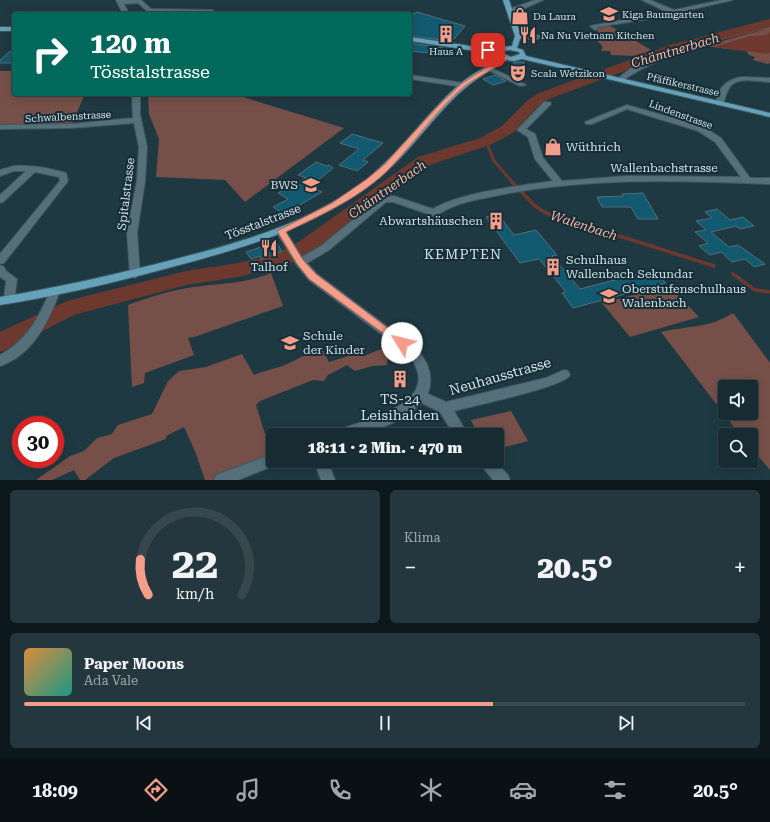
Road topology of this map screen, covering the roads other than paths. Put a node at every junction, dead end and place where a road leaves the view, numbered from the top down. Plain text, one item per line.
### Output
1 (506, 0) edge
2 (540, 0) edge
3 (645, 0) edge
4 (730, 0) edge
5 (120, 1) edge
6 (510, 10) junction
7 (125, 12) edge
8 (212, 12) dead end
9 (673, 12) junction
10 (0, 28) edge
11 (595, 28) dead end
12 (12, 29) edge
13 (538, 37) dead end
14 (518, 38) junction
15 (412, 39) edge
16 (703, 45) dead end
17 (514, 49) junction
18 (498, 52) junction
19 (522, 57) junction
20 (505, 58) junction
21 (488, 68) junction
22 (412, 77) edge
23 (620, 80) junction
24 (770, 80) edge
25 (463, 85) junction
26 (522, 85) dead end
27 (136, 96) edge
28 (720, 102) junction
29 (547, 104) dead end
30 (770, 115) edge
31 (137, 120) junction
32 (589, 122) dead end
33 (0, 127) edge
34 (32, 170) junction
35 (0, 173) edge
36 (747, 180) junction
37 (770, 182) edge
38 (559, 183) junction
39 (0, 200) edge
40 (281, 231) junction
41 (299, 260) junction
42 (0, 261) edge
43 (0, 269) edge
44 (135, 274) junction
45 (55, 291) junction
46 (5, 300) edge
47 (0, 361) edge
48 (564, 375) dead end
49 (420, 396) junction
50 (445, 408) junction
51 (360, 428) edge
52 (457, 428) edge
53 (266, 463) edge
54 (324, 468) edge
55 (492, 468) edge
56 (221, 480) edge
57 (328, 480) edge
58 (503, 480) edge

1 - 6 main road
2 - 6 street
3 - 9 street
4 - 9 street
5 - 7 street
5 - 8 street
6 - 14 main road
9 - 11 street
10 - 12 main road
13 - 14 street
14 - 17 main road
15 - 18 main road
16 - 23 street
17 - 18 main road
17 - 19 main road
18 - 20 main road
19 - 20 main road, Pfäffikerstrasse
19 - 23 main road, Pfäffikerstrasse
20 - 21 main road, Tösstalstrasse
21 - 25 main road, Tösstalstrasse
21 - 26 street
22 - 25 street
23 - 28 main road, Pfäffikerstrasse
24 - 28 street
25 - 40 main road, Tösstalstrasse
27 - 31 street, Spitalstrasse
28 - 30 main road, Pfäffikerstrasse
29 - 38 street
31 - 33 street, Schwalbenstrasse
31 - 44 street, Spitalstrasse
32 - 36 street, Lindenstrasse
34 - 35 street
34 - 39 street
34 - 42 street
36 - 37 street, Wallenbachstrasse
36 - 38 street, Wallenbachstrasse
38 - 41 street, Wallenbachstrasse
40 - 41 street
40 - 44 main road, Tösstalstrasse
41 - 49 street
43 - 46 street
44 - 45 main road, Tösstalstrasse
45 - 46 main road, Tösstalstrasse
45 - 47 street
48 - 50 street, Neuhausstrasse
49 - 50 street
49 - 51 street
50 - 52 street
53 - 56 street
54 - 57 street
55 - 58 street

